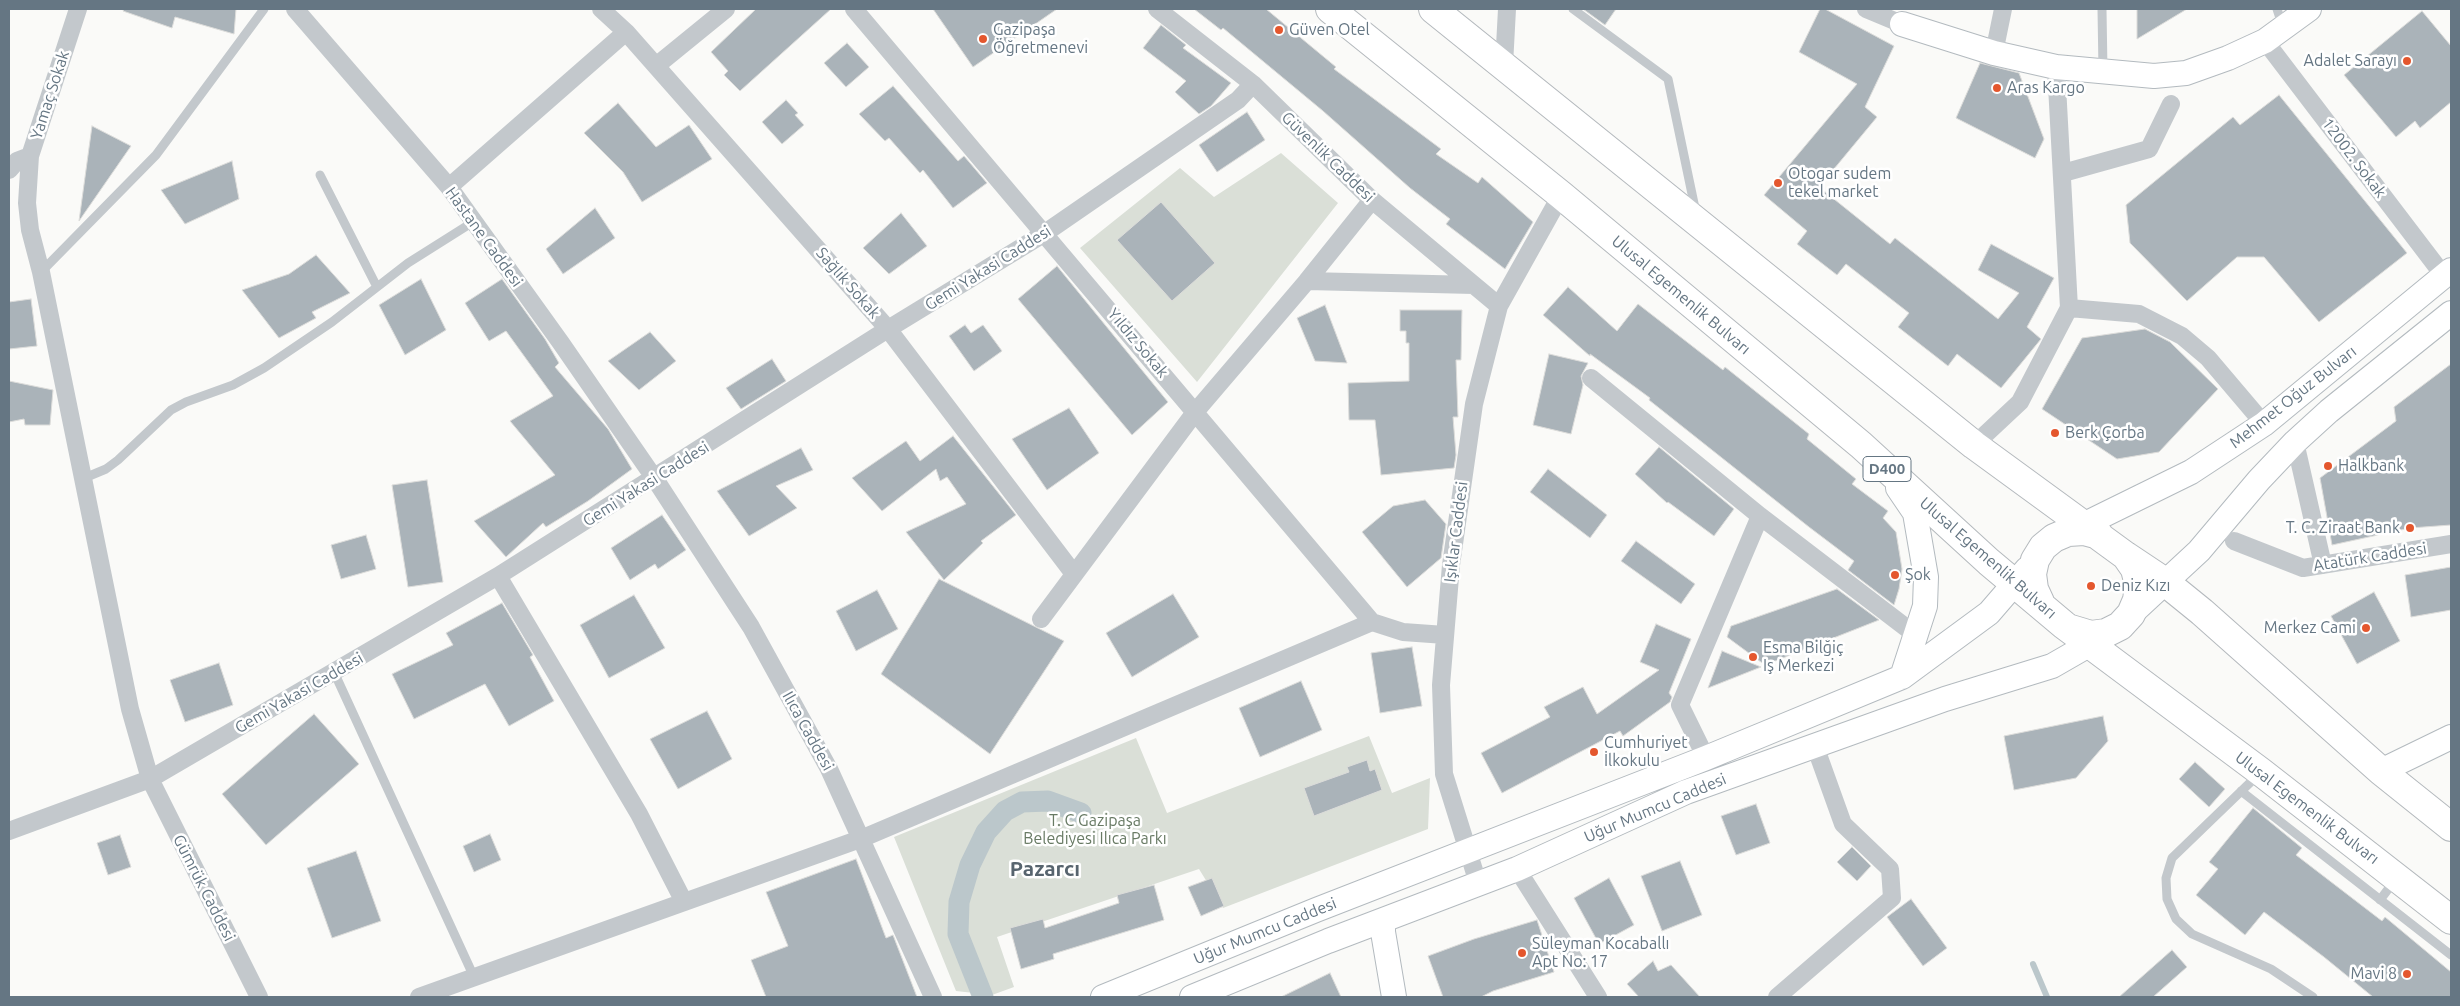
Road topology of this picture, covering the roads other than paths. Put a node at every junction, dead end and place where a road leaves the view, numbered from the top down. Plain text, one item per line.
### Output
1 (78, 9) edge
2 (264, 9) edge
3 (295, 9) edge
4 (601, 9) edge
5 (726, 9) edge
6 (854, 9) edge
7 (1157, 9) edge
8 (1330, 9) edge
9 (1433, 9) edge
10 (1507, 9) edge
11 (1573, 9) edge
12 (1866, 9) edge
13 (2003, 9) edge
14 (2102, 9) edge
15 (2309, 9) edge
16 (1902, 24) joint
17 (2275, 26) edge
18 (626, 32) junction
19 (1994, 53) junction
20 (1504, 65) junction
21 (656, 66) junction
22 (2056, 68) junction
23 (2103, 73) junction
24 (1252, 84) junction
25 (2171, 104) dead end
26 (30, 156) junction
27 (9, 170) edge
28 (2063, 173) junction
29 (320, 175) dead end
30 (449, 187) junction
31 (1561, 195) junction
32 (1372, 200) junction
33 (474, 222) junction
34 (1698, 223) junction
35 (1045, 233) junction
36 (41, 272) junction
37 (2448, 273) edge
38 (1307, 281) junction
39 (1474, 285) junction
40 (377, 287) junction
41 (1500, 306) junction
42 (2069, 308) junction
43 (2451, 313) edge
44 (888, 329) junction
45 (1591, 378) dead end
46 (1196, 411) junction
47 (2264, 424) junction
48 (2295, 442) junction
49 (1861, 444) junction
50 (1974, 444) junction
51 (82, 479) junction
52 (655, 479) junction
53 (1760, 516) junction
54 (2084, 531) junction
55 (2234, 540) dead end
56 (2451, 544) edge
57 (2126, 556) junction
58 (2035, 560) junction
59 (2324, 565) junction
60 (1074, 574) junction
61 (498, 576) junction
62 (2165, 582) junction
63 (2015, 583) junction
64 (2040, 602) junction
65 (1041, 619) dead end
66 (2125, 620) junction
67 (1372, 622) junction
68 (2064, 625) junction
69 (1445, 635) junction
70 (1917, 636) junction
71 (2090, 645) junction
72 (334, 672) junction
73 (1902, 677) junction
74 (2451, 737) edge
75 (1815, 746) junction
76 (1706, 758) junction
77 (2381, 771) junction
78 (2261, 772) junction
79 (150, 779) junction
80 (2240, 791) junction
81 (2451, 827) edge
82 (9, 831) edge
83 (863, 838) junction
84 (1467, 852) junction
85 (1517, 869) junction
86 (2397, 877) junction
87 (1478, 883) junction
88 (2380, 900) junction
89 (684, 902) junction
90 (1383, 920) junction
91 (2451, 920) edge
92 (2451, 955) edge
93 (474, 977) junction
94 (259, 997) edge
95 (419, 997) edge
96 (933, 997) edge
97 (1103, 997) edge
98 (1192, 997) edge
99 (1394, 997) edge
100 (1598, 997) edge
101 (1777, 997) edge
102 (2313, 997) edge

1 - 26 street, Yamaç Sokak
2 - 36 lane
3 - 30 street, Hastane Caddesi
4 - 18 street, Sağlık Sokak
5 - 21 street
6 - 35 street, Yıldız Sokak
7 - 24 street, Güvenlik Caddesi
8 - 31 highway, Ulusal Egemenlik Bulvarı / D400
9 - 20 highway
10 - 20 street
11 - 34 lane
12 - 16 street
13 - 19 street
14 - 23 lane
15 - 17 main road
16 - 19 main road
17 - 23 main road
17 - 37 street, 12002. Sokak
18 - 21 street, Sağlık Sokak
18 - 30 street
19 - 22 main road
20 - 34 highway
21 - 44 street, Sağlık Sokak
22 - 23 main road
22 - 28 street
24 - 32 street, Güvenlik Caddesi
24 - 35 street, Gemi Yakasi Caddesi
25 - 28 street
26 - 27 street, Yamaç Sokak
26 - 36 street, Gümrük Caddesi
28 - 42 street
29 - 40 lane
30 - 33 street, Hastane Caddesi
31 - 41 street, Işıklar Caddesi
31 - 49 highway, Ulusal Egemenlik Bulvarı / D400
32 - 38 street
32 - 39 street, Güvenlik Caddesi
33 - 40 lane
33 - 52 street, Hastane Caddesi
34 - 50 highway
35 - 44 street, Gemi Yakasi Caddesi
35 - 46 street, Yıldız Sokak
36 - 51 street, Gümrük Caddesi
37 - 47 main road, Mehmet Oğuz Bulvarı
38 - 39 street
38 - 46 street
39 - 41 street, Güvenlik Caddesi
40 - 51 lane
41 - 69 street, Işıklar Caddesi
42 - 47 street
42 - 50 street
43 - 48 main road, Mehmet Oğuz Bulvarı
44 - 52 street, Gemi Yakasi Caddesi
44 - 60 street, Sağlık Sokak
45 - 53 street
46 - 60 street
46 - 67 street, Yıldız Sokak
47 - 54 main road, Mehmet Oğuz Bulvarı
48 - 59 street
48 - 62 main road, Mehmet Oğuz Bulvarı
49 - 63 highway, Ulusal Egemenlik Bulvarı / D400
49 - 70 main road
50 - 54 highway
51 - 79 street, Gümrük Caddesi
52 - 61 street, Gemi Yakasi Caddesi
52 - 83 street, Ilıca Caddesi
53 - 70 street
53 - 76 street
54 - 57 highway
54 - 58 highway
55 - 59 street, Atatürk Caddesi
56 - 59 street, Atatürk Caddesi
57 - 62 highway
57 - 66 highway
58 - 63 main road, Uğur Mumcu Caddesi
58 - 64 highway
60 - 65 street
61 - 72 street, Gemi Yakasi Caddesi
61 - 89 street
62 - 66 main road, Mehmet Oğuz Bulvarı
62 - 77 highway
63 - 64 highway, Ulusal Egemenlik Bulvarı / D400
63 - 73 main road, Uğur Mumcu Caddesi
64 - 68 highway, Ulusal Egemenlik Bulvarı / D400
66 - 68 highway
66 - 71 main road, Uğur Mumcu Caddesi
67 - 69 street
67 - 83 street
68 - 71 highway, Ulusal Egemenlik Bulvarı / D400
69 - 84 street, Işıklar Caddesi
70 - 73 main road
71 - 75 main road, Uğur Mumcu Caddesi
71 - 78 highway, Ulusal Egemenlik Bulvarı / D400
72 - 79 street, Gemi Yakasi Caddesi
72 - 93 lane
73 - 76 main road, Uğur Mumcu Caddesi
74 - 77 main road
75 - 85 main road, Uğur Mumcu Caddesi
75 - 101 street
76 - 84 main road, Uğur Mumcu Caddesi
77 - 81 highway
78 - 80 lane
78 - 86 highway, Ulusal Egemenlik Bulvarı / D400
79 - 82 street, Gemi Yakasi Caddesi
79 - 94 street, Gümrük Caddesi
80 - 88 lane
80 - 102 lane
83 - 89 street
83 - 96 street, Ilıca Caddesi
84 - 87 street, Işıklar Caddesi
84 - 97 main road, Uğur Mumcu Caddesi
85 - 87 main road, Uğur Mumcu Caddesi
85 - 100 street
86 - 88 lane
86 - 91 highway, Ulusal Egemenlik Bulvarı / D400
87 - 90 main road, Uğur Mumcu Caddesi
88 - 92 lane
89 - 93 street
90 - 98 main road, Uğur Mumcu Caddesi
90 - 99 main road
93 - 95 street

